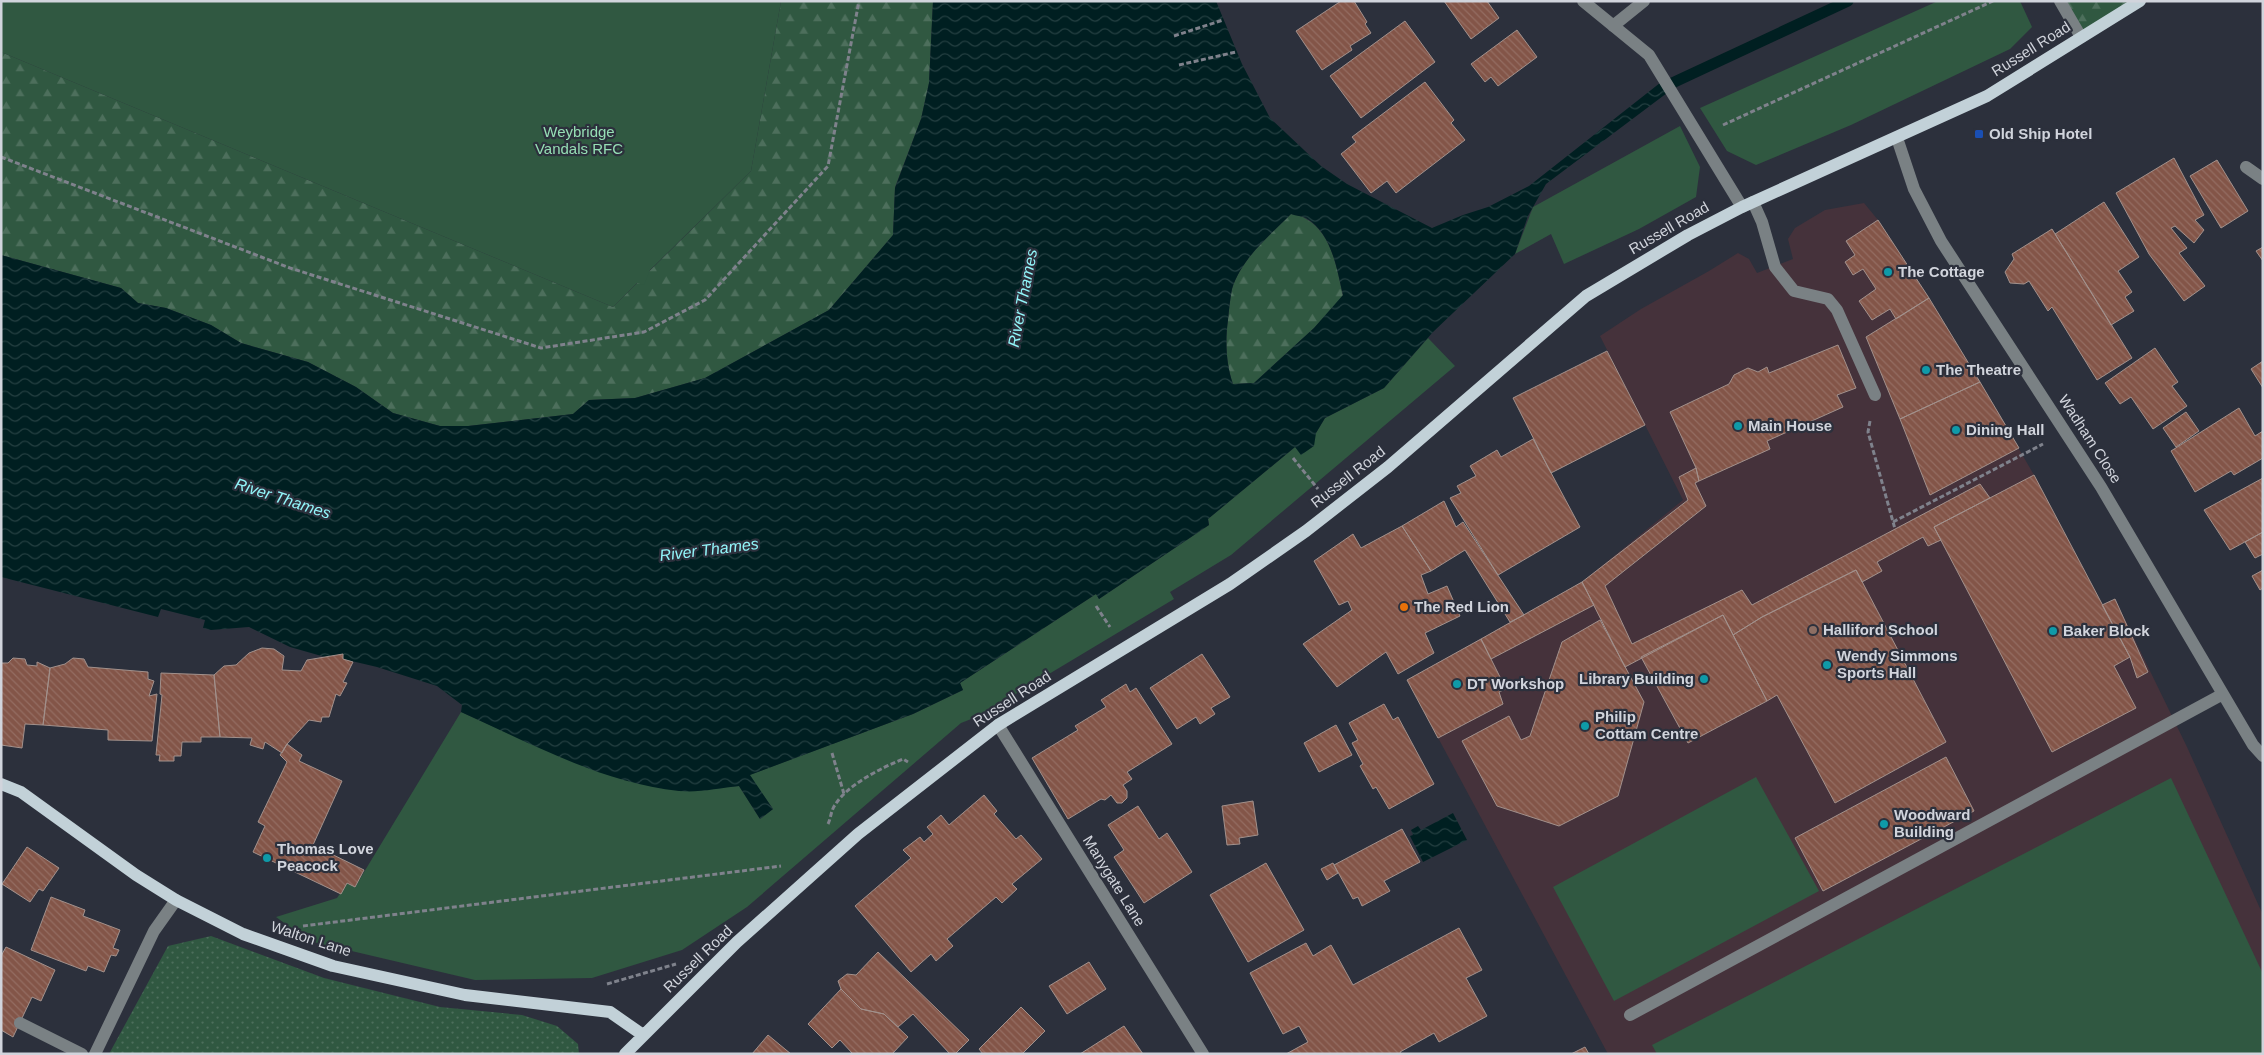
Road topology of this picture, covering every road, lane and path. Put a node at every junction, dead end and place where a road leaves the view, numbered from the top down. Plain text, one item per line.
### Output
1 (859, 1) edge
2 (1583, 1) edge
3 (1644, 1) edge
4 (1993, 1) edge
5 (2060, 1) edge
6 (2140, 1) edge
7 (1223, 20) dead end
8 (1614, 26) junction
9 (1174, 36) dead end
10 (2081, 37) junction
11 (1236, 52) dead end
12 (1179, 65) dead end
13 (1699, 136) junction
14 (1896, 138) junction
15 (1, 157) edge
16 (2246, 168) dead end
17 (2263, 179) edge
18 (1748, 204) junction
19 (1875, 396) joint
20 (2044, 444) dead end
21 (1293, 458) dead end
22 (1334, 509) junction
23 (1893, 522) junction
24 (1895, 529) dead end
25 (2223, 694) junction
26 (998, 725) junction
27 (832, 753) dead end
28 (2263, 756) edge
29 (912, 765) dead end
30 (1, 784) edge
31 (844, 794) junction
32 (826, 828) dead end
33 (790, 864) dead end
34 (176, 900) junction
35 (302, 926) dead end
36 (684, 961) dead end
37 (602, 985) dead end
38 (1630, 1015) dead end
39 (20, 1022) dead end
40 (643, 1035) junction
41 (82, 1054) edge
42 (95, 1054) edge
43 (625, 1054) edge
44 (1203, 1054) edge

1 - 15 path
2 - 8 street
3 - 8 street
4 - 13 path
5 - 10 street
6 - 10 main road, Russell Road
7 - 9 path
8 - 13 street
10 - 14 main road, Russell Road
11 - 12 path
13 - 18 street
14 - 18 main road, Russell Road
14 - 25 street, Wadham Close
16 - 17 street
18 - 19 street
18 - 22 main road, Russell Road
19 - 23 path
20 - 23 path
21 - 22 path
22 - 26 main road, Russell Road
23 - 24 path
25 - 28 street, Wadham Close
25 - 38 street
26 - 40 main road, Russell Road
26 - 44 street, Manygate Lane
27 - 31 path
29 - 31 path
30 - 34 main road, Walton Lane
31 - 32 path
33 - 35 path
34 - 40 main road, Walton Lane
34 - 42 street
36 - 37 path
39 - 41 street
40 - 43 main road, Russell Road

